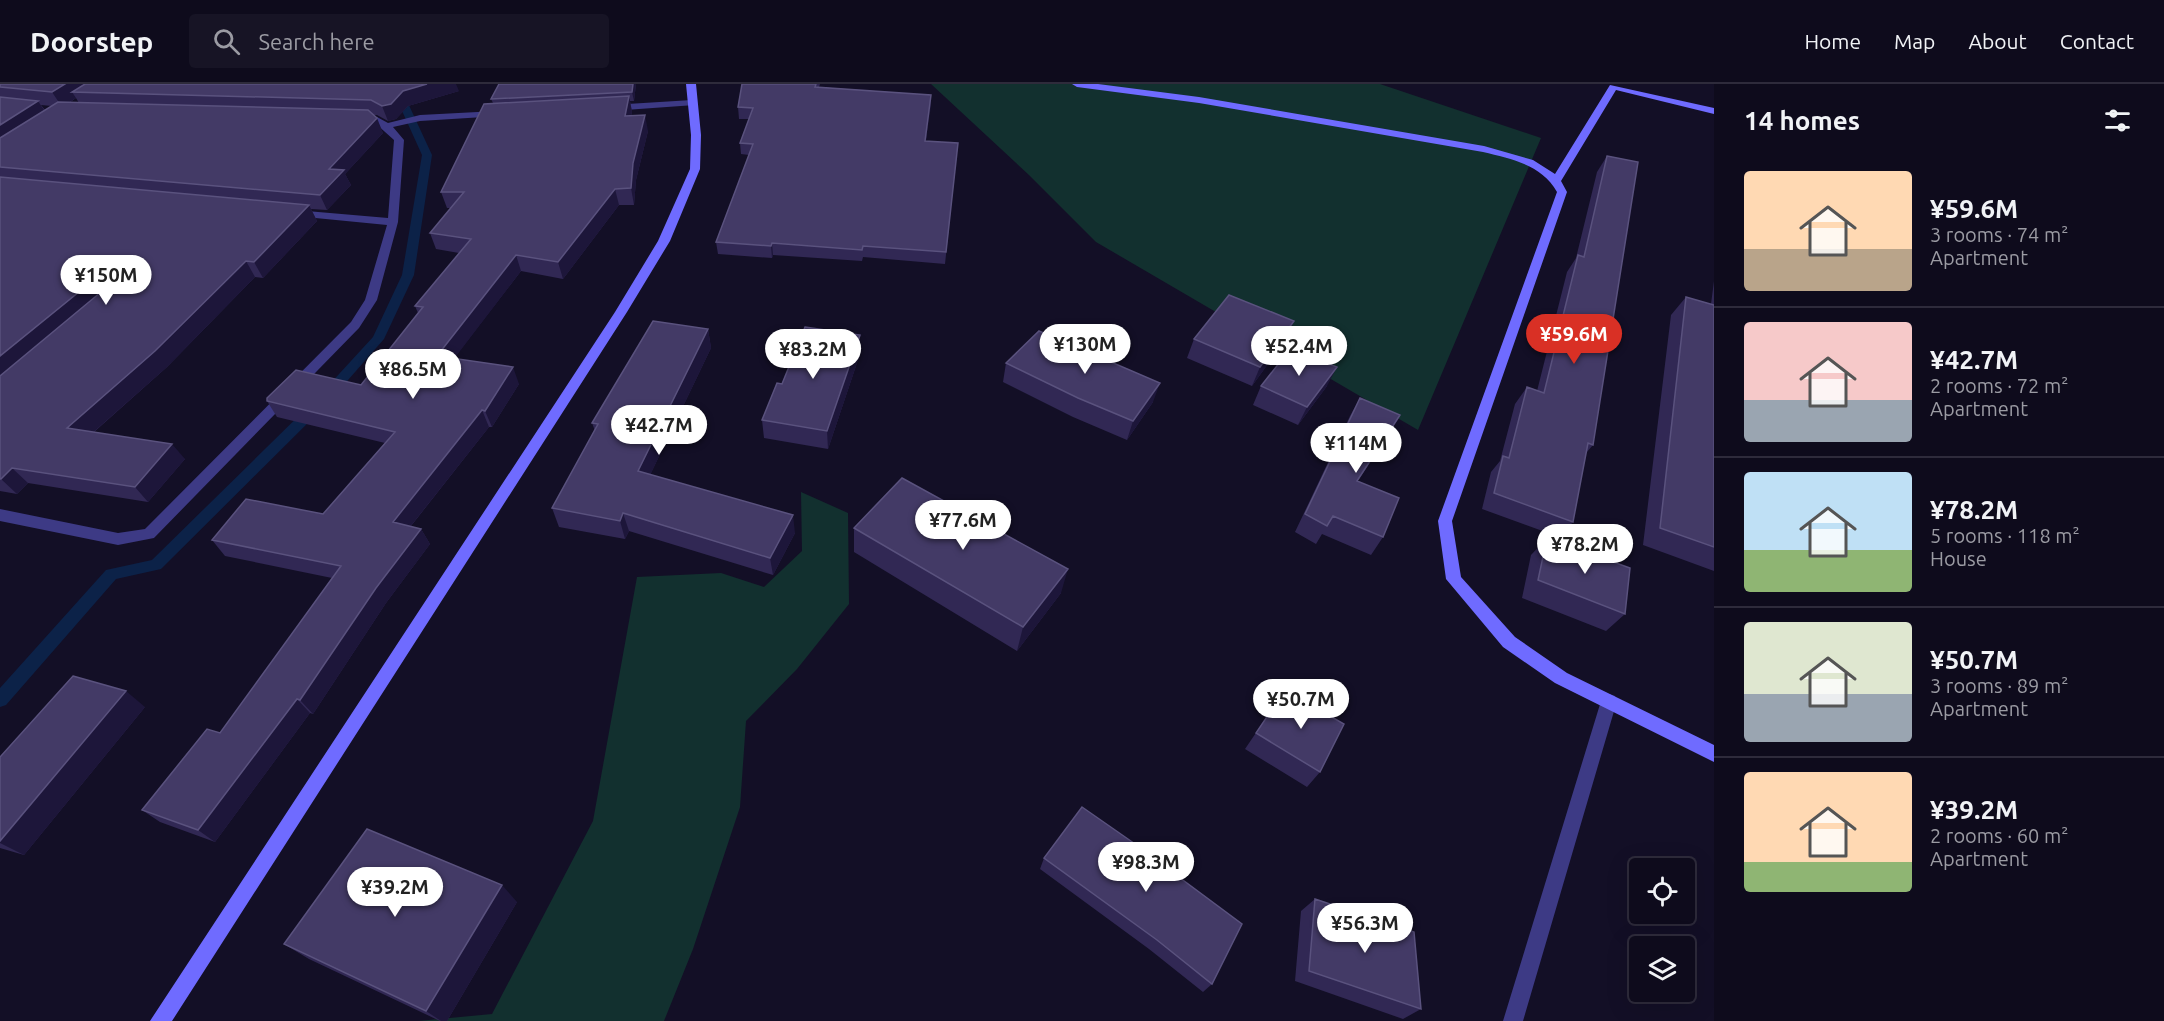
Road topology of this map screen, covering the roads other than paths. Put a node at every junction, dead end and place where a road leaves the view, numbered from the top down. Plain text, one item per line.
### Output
1 (691, 84) edge
2 (1077, 84) edge
3 (692, 103) junction
4 (598, 108) edge
5 (1714, 111) edge
6 (503, 113) edge
7 (346, 120) edge
8 (386, 126) junction
9 (1557, 180) junction
10 (286, 212) edge
11 (393, 222) junction
12 (0, 515) edge
13 (1609, 701) junction
14 (1714, 754) edge
15 (160, 1021) edge
16 (1513, 1021) edge

1 - 3 street
2 - 9 street
3 - 4 street
3 - 15 street
5 - 9 street
6 - 8 street
7 - 8 street
8 - 11 street
9 - 13 street
10 - 11 street
11 - 12 street
13 - 14 street
13 - 16 street

